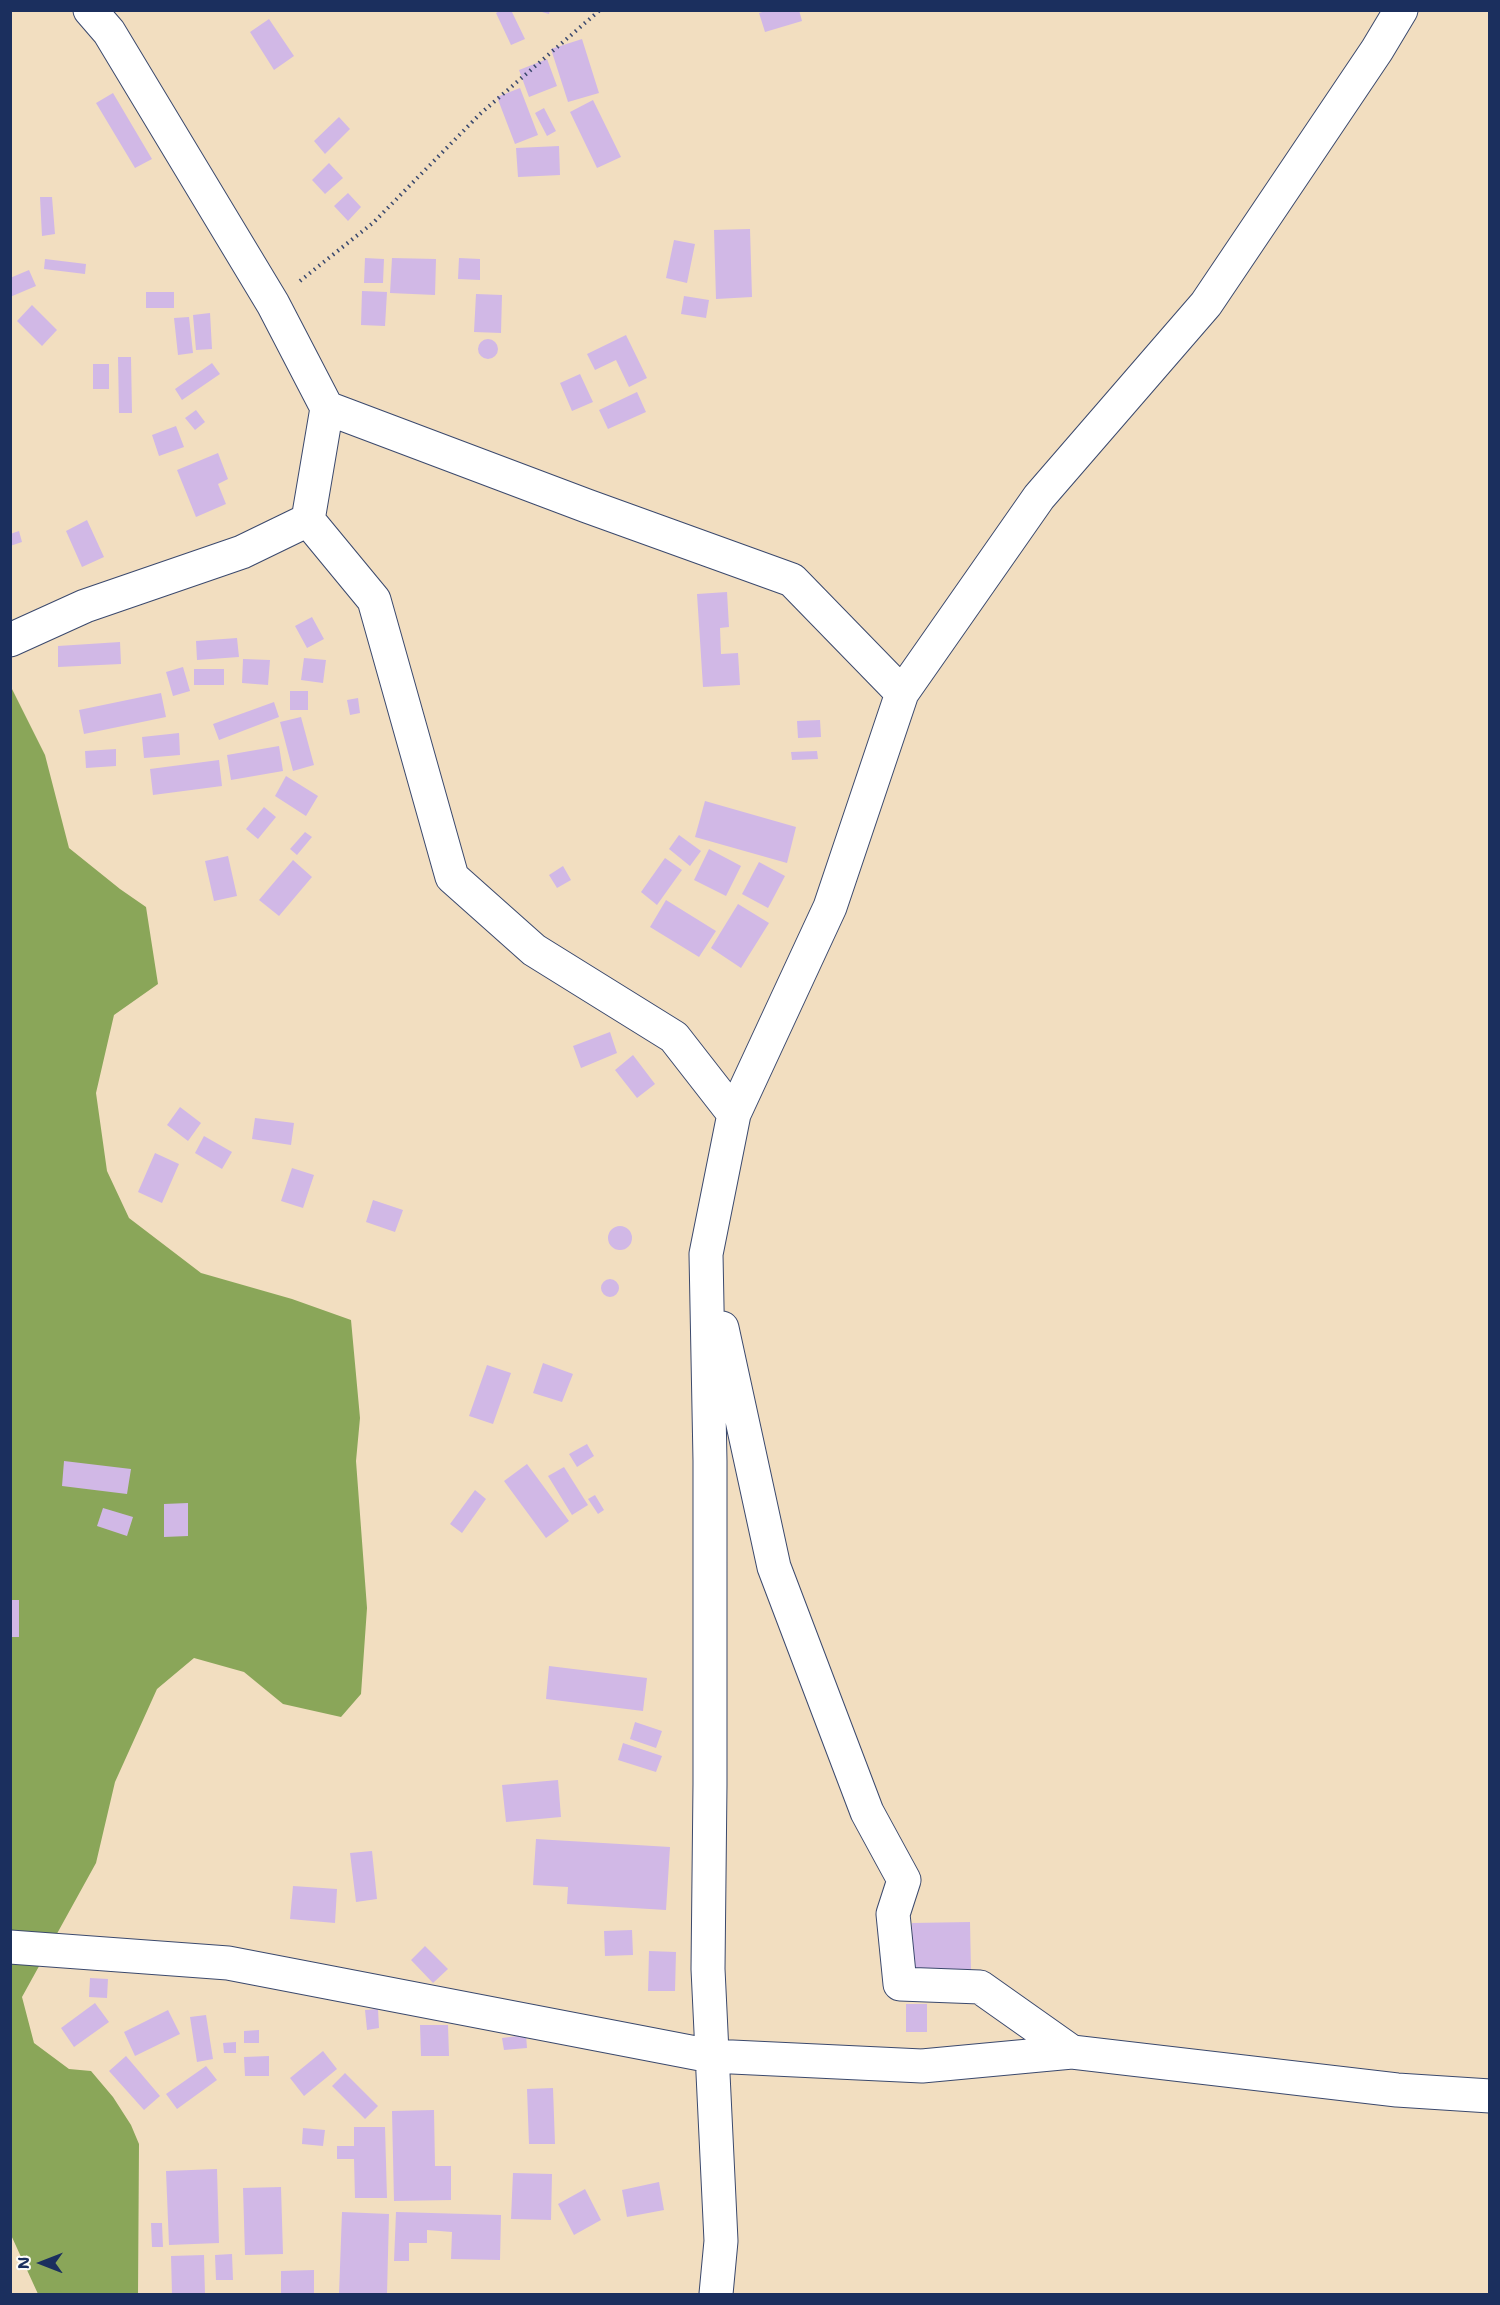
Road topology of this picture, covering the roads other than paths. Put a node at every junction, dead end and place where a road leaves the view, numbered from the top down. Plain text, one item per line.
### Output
1 (90, 10) edge
2 (1401, 10) edge
3 (327, 408) junction
4 (308, 520) junction
5 (10, 640) edge
6 (902, 693) junction
7 (734, 1114) junction
8 (706, 1254) junction
9 (10, 1947) edge
10 (1072, 2052) junction
11 (711, 2056) junction
12 (1490, 2096) edge
13 (716, 2295) edge

1 - 3 street
2 - 6 street
3 - 4 street
3 - 6 street
4 - 5 street
4 - 7 street
6 - 7 street
7 - 8 street
8 - 10 street
8 - 11 street
9 - 11 street
10 - 11 street
10 - 12 street
11 - 13 street

